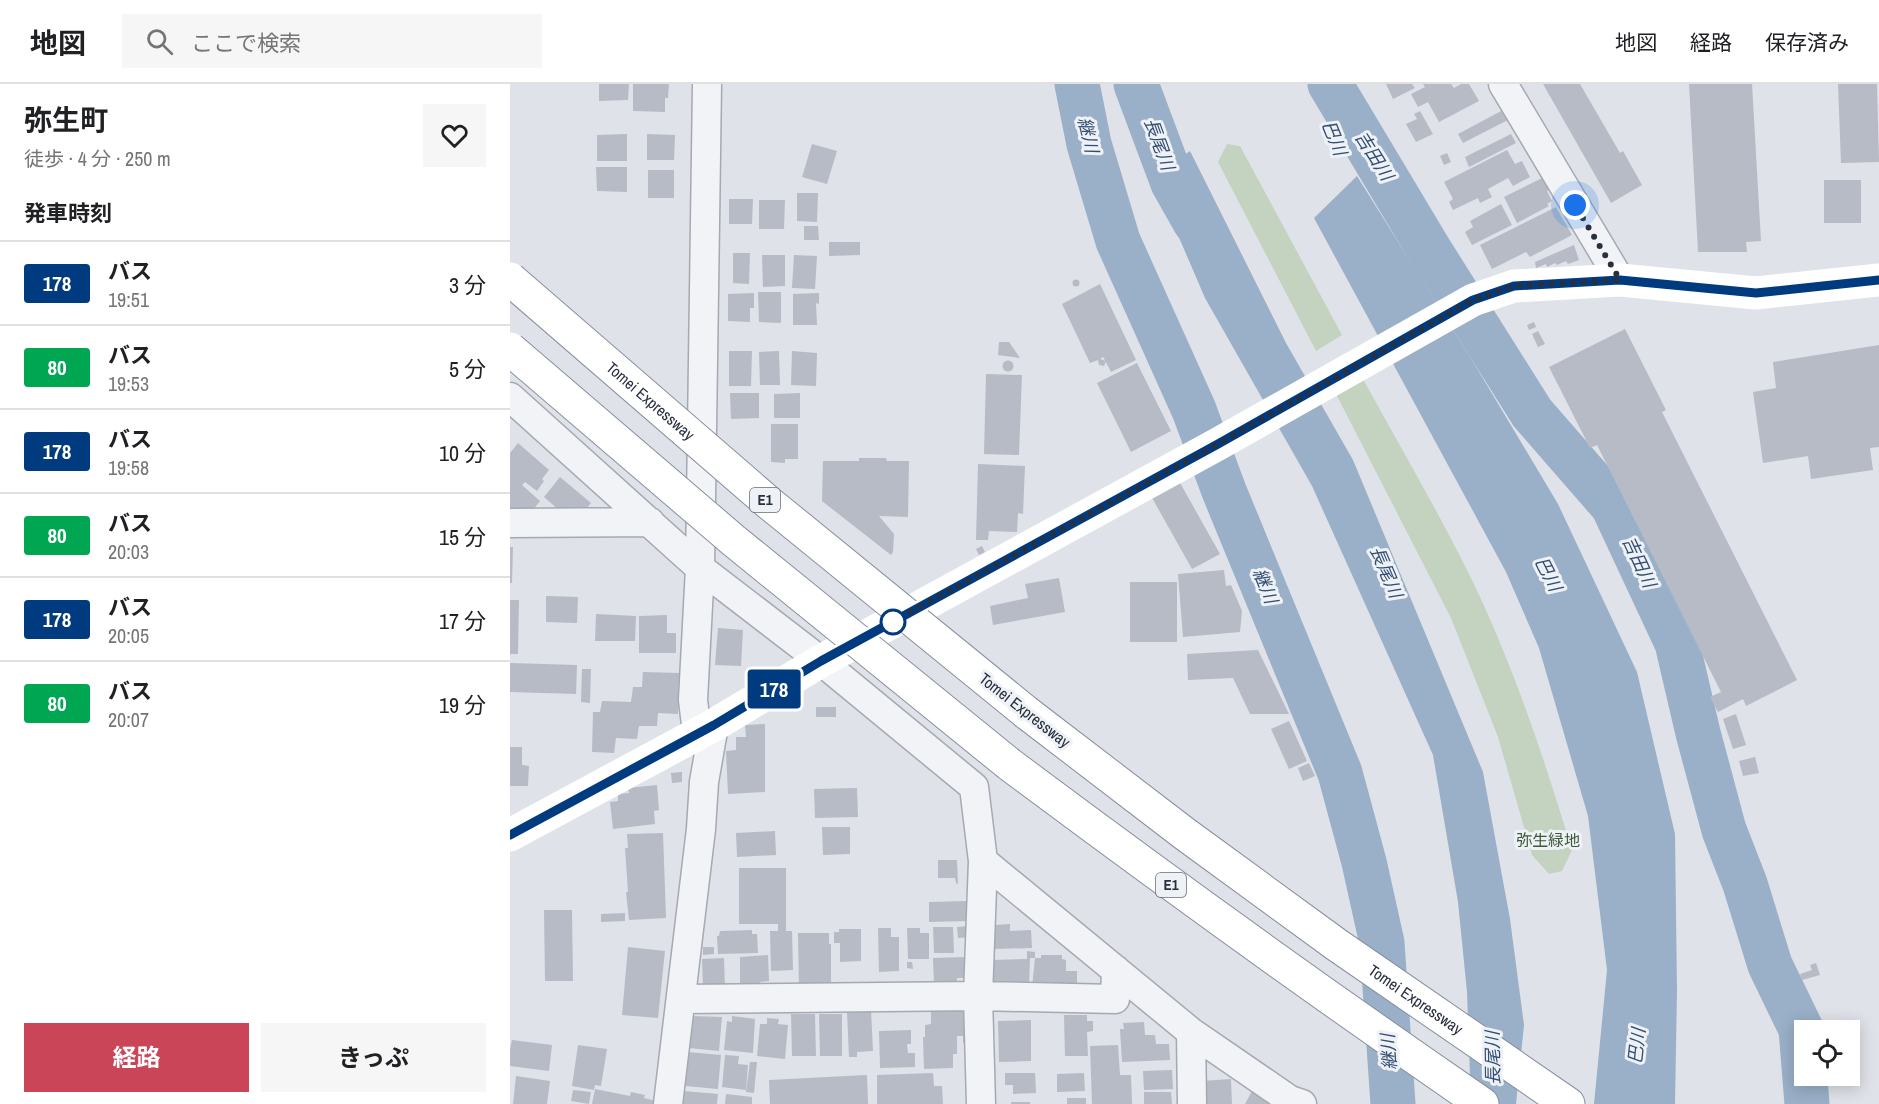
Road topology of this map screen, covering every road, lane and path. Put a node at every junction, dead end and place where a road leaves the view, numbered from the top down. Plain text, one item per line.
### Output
1 (707, 84) edge
2 (1503, 84) edge
3 (510, 279) edge
4 (1620, 280) junction
5 (1879, 280) edge
6 (510, 349) edge
7 (510, 397) edge
8 (650, 522) junction
9 (510, 523) edge
10 (700, 568) junction
11 (821, 661) junction
12 (706, 729) junction
13 (510, 835) edge
14 (982, 861) junction
15 (1116, 970) junction
16 (978, 996) junction
17 (682, 999) junction
18 (1191, 1032) junction
19 (668, 1104) edge
20 (981, 1104) edge
21 (1192, 1104) edge
22 (1302, 1104) edge
23 (1482, 1104) edge
24 (1568, 1104) edge

1 - 10 street
2 - 4 street
3 - 24 main road, Tomei Expressway / E1, bridge
4 - 5 main road
4 - 11 main road
6 - 23 main road, E1, bridge
7 - 8 street
8 - 9 street
8 - 10 street
10 - 11 street
10 - 12 street
11 - 12 main road
11 - 14 street
12 - 13 main road
12 - 17 street
14 - 15 street
14 - 16 street
15 - 16 street
15 - 18 street
16 - 17 street
16 - 20 street
17 - 19 street
18 - 21 street
18 - 22 street

